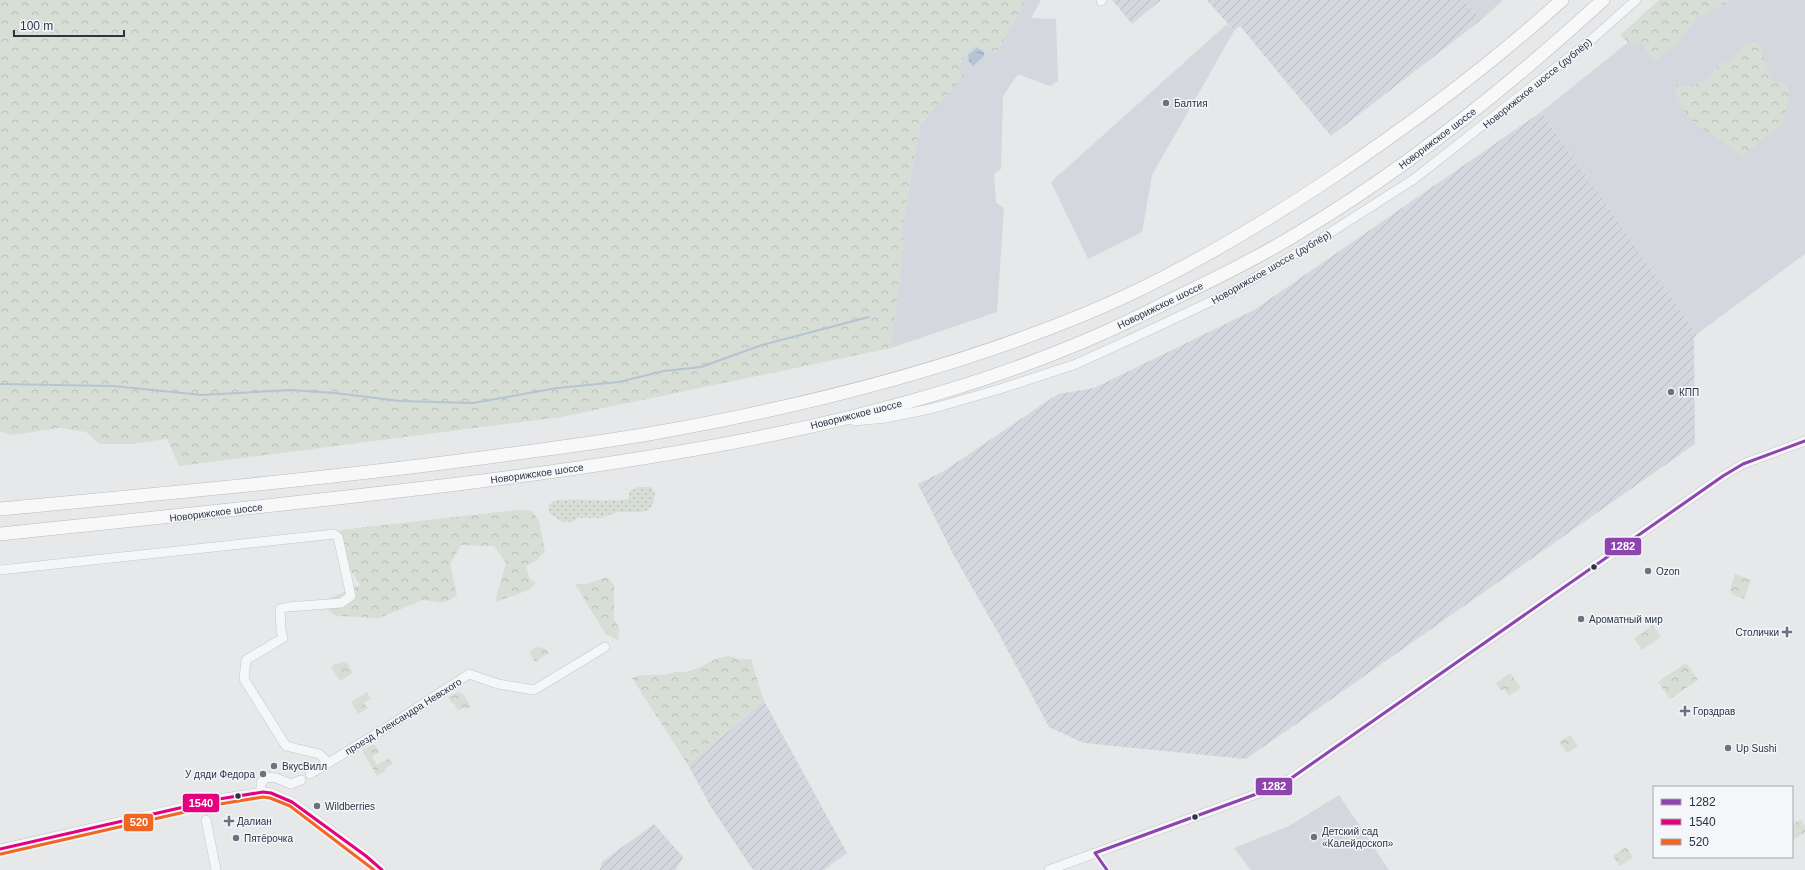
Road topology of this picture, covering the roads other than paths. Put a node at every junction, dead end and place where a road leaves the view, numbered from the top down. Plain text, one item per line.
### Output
1 (1562, 0) edge
2 (1603, 0) edge
3 (1636, 0) edge
4 (824, 422) junction
5 (1805, 441) edge
6 (0, 509) edge
7 (0, 534) edge
8 (0, 570) edge
9 (605, 647) dead end
10 (328, 762) junction
11 (310, 774) dead end
12 (301, 780) dead end
13 (261, 792) junction
14 (206, 820) dead end
15 (0, 849) edge
16 (216, 870) edge
17 (382, 870) edge
18 (1049, 870) edge

1 - 6 highway
2 - 4 highway, Новорижское шоссе
3 - 4 street, Новорижское шоссе (дублёр)
4 - 7 highway, Новорижское шоссе
5 - 18 street
8 - 10 street
9 - 10 street, проезд Александра Невского
10 - 11 street, проезд Александра Невского
12 - 13 street
13 - 15 street
13 - 17 street
14 - 16 street

